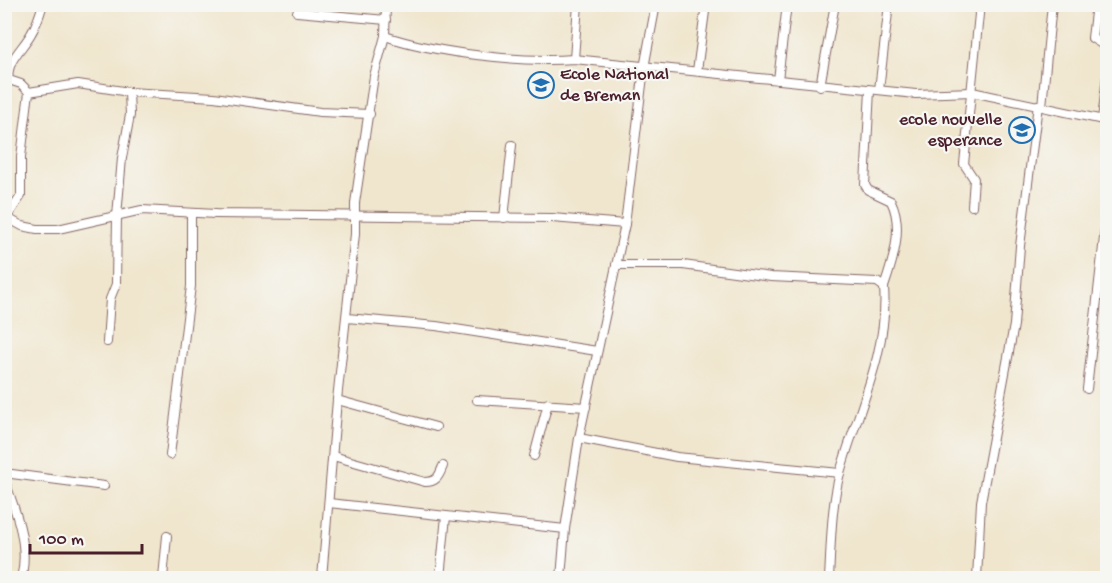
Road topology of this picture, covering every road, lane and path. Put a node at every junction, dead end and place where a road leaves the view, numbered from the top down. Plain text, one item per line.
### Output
1 (43, 4) edge
2 (386, 4) edge
3 (579, 4) edge
4 (656, 4) edge
5 (706, 4) edge
6 (787, 4) edge
7 (836, 4) edge
8 (890, 4) edge
9 (980, 4) edge
10 (1052, 4) edge
11 (1096, 4) edge
12 (297, 12) dead end
13 (386, 20) junction
14 (385, 36) junction
15 (1107, 48) edge
16 (574, 59) junction
17 (1107, 67) edge
18 (644, 68) junction
19 (697, 71) junction
20 (778, 80) junction
21 (820, 86) junction
22 (875, 90) junction
23 (29, 92) junction
24 (129, 92) junction
25 (972, 92) junction
26 (1040, 105) junction
27 (370, 114) junction
28 (1105, 120) edge
29 (512, 145) dead end
30 (1107, 202) edge
31 (972, 206) dead end
32 (191, 213) junction
33 (356, 214) junction
34 (117, 216) junction
35 (6, 217) edge
36 (504, 218) junction
37 (625, 224) junction
38 (616, 265) junction
39 (884, 287) junction
40 (347, 318) junction
41 (107, 342) dead end
42 (597, 351) junction
43 (1087, 389) dead end
44 (337, 400) junction
45 (477, 400) dead end
46 (548, 403) junction
47 (586, 407) junction
48 (435, 427) dead end
49 (579, 438) junction
50 (170, 455) dead end
51 (333, 456) junction
52 (534, 456) dead end
53 (443, 466) dead end
54 (4, 473) edge
55 (840, 473) junction
56 (4, 479) edge
57 (104, 486) dead end
58 (329, 503) junction
59 (446, 516) junction
60 (565, 529) junction
61 (167, 536) dead end
62 (21, 579) edge
63 (163, 579) edge
64 (322, 579) edge
65 (440, 579) edge
66 (561, 579) edge
67 (829, 579) edge
68 (976, 579) edge

1 - 23 street
2 - 13 street
3 - 16 street
4 - 18 street
5 - 19 street
6 - 20 street
7 - 21 street
8 - 22 street
9 - 25 street
10 - 26 street
11 - 15 street
12 - 13 street
13 - 14 street
14 - 16 street
14 - 27 street
16 - 18 street
17 - 28 street
18 - 19 street
18 - 37 street
19 - 20 street
20 - 21 street
21 - 22 street
22 - 25 street
22 - 39 street
23 - 24 street
23 - 35 street
24 - 27 street
24 - 34 street
25 - 26 street
25 - 31 street
26 - 28 street
26 - 68 street
27 - 33 street
29 - 36 street
30 - 43 street
32 - 33 street
32 - 34 street
32 - 50 street
33 - 36 street
33 - 40 street
34 - 35 street
34 - 41 street
36 - 37 street
37 - 38 street
38 - 39 street
38 - 42 street
39 - 55 street
40 - 42 street
40 - 44 street
42 - 47 street
44 - 48 street
44 - 51 street
45 - 46 street
46 - 47 street
46 - 52 street
47 - 49 street
49 - 55 street
49 - 60 street
51 - 53 street
51 - 58 street
54 - 57 street
55 - 67 street
56 - 62 street
58 - 59 street
58 - 64 street
59 - 60 street
59 - 65 street
60 - 66 street
61 - 63 street

